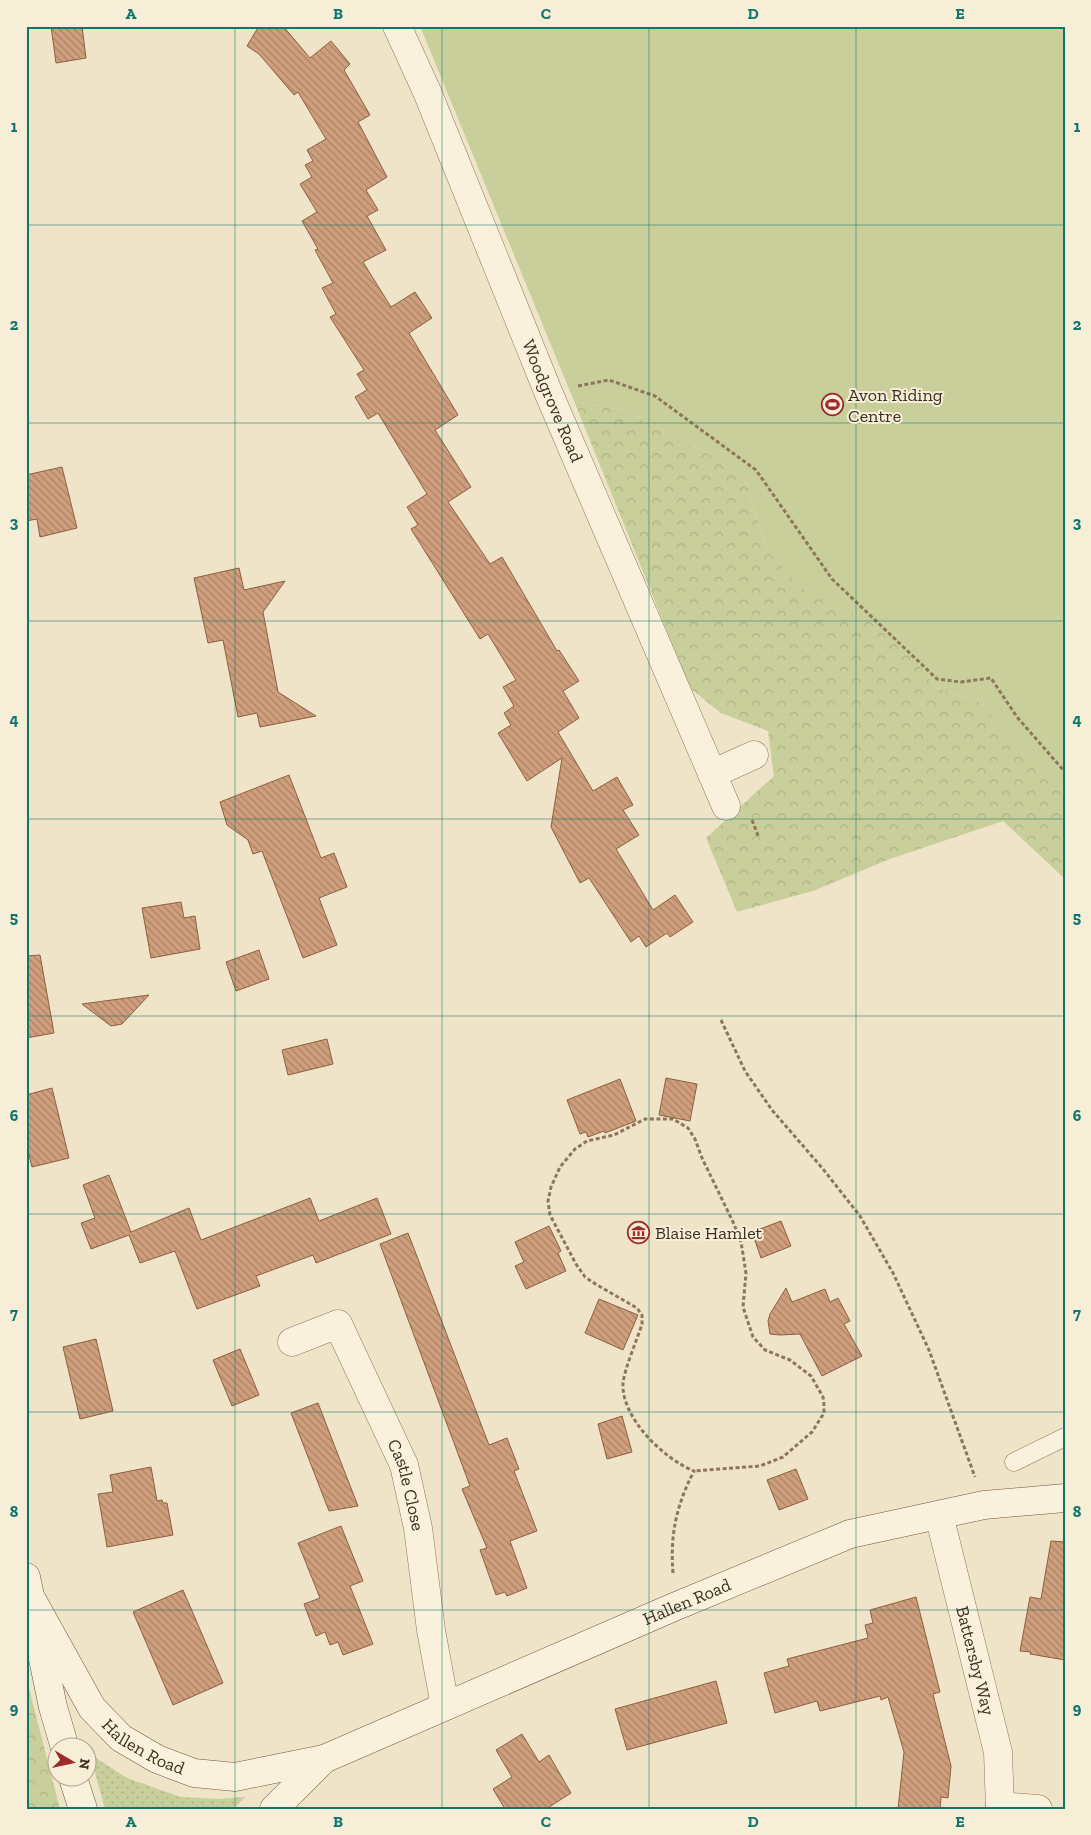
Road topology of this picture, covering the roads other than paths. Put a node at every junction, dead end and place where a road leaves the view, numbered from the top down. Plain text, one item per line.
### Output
1 (397, 26) edge
2 (754, 755) dead end
3 (712, 774) junction
4 (726, 806) dead end
5 (292, 1342) dead end
6 (1065, 1437) edge
7 (1014, 1462) dead end
8 (1065, 1498) edge
9 (939, 1515) junction
10 (29, 1589) edge
11 (445, 1706) junction
12 (62, 1738) edge
13 (324, 1759) junction
14 (76, 1788) edge
15 (1000, 1807) edge
16 (83, 1809) edge
17 (274, 1809) edge
18 (1038, 1809) edge

1 - 3 street, Woodgrove Road
2 - 3 street
3 - 4 street, Woodgrove Road
5 - 11 street, Castle Close
6 - 7 lane
8 - 9 street, Hallen Road
9 - 11 street, Hallen Road
9 - 15 street, Battersby Way
10 - 12 street
10 - 13 street, Hallen Road
11 - 13 street, Hallen Road
13 - 17 street, Hallen Road
14 - 16 street
15 - 18 street

